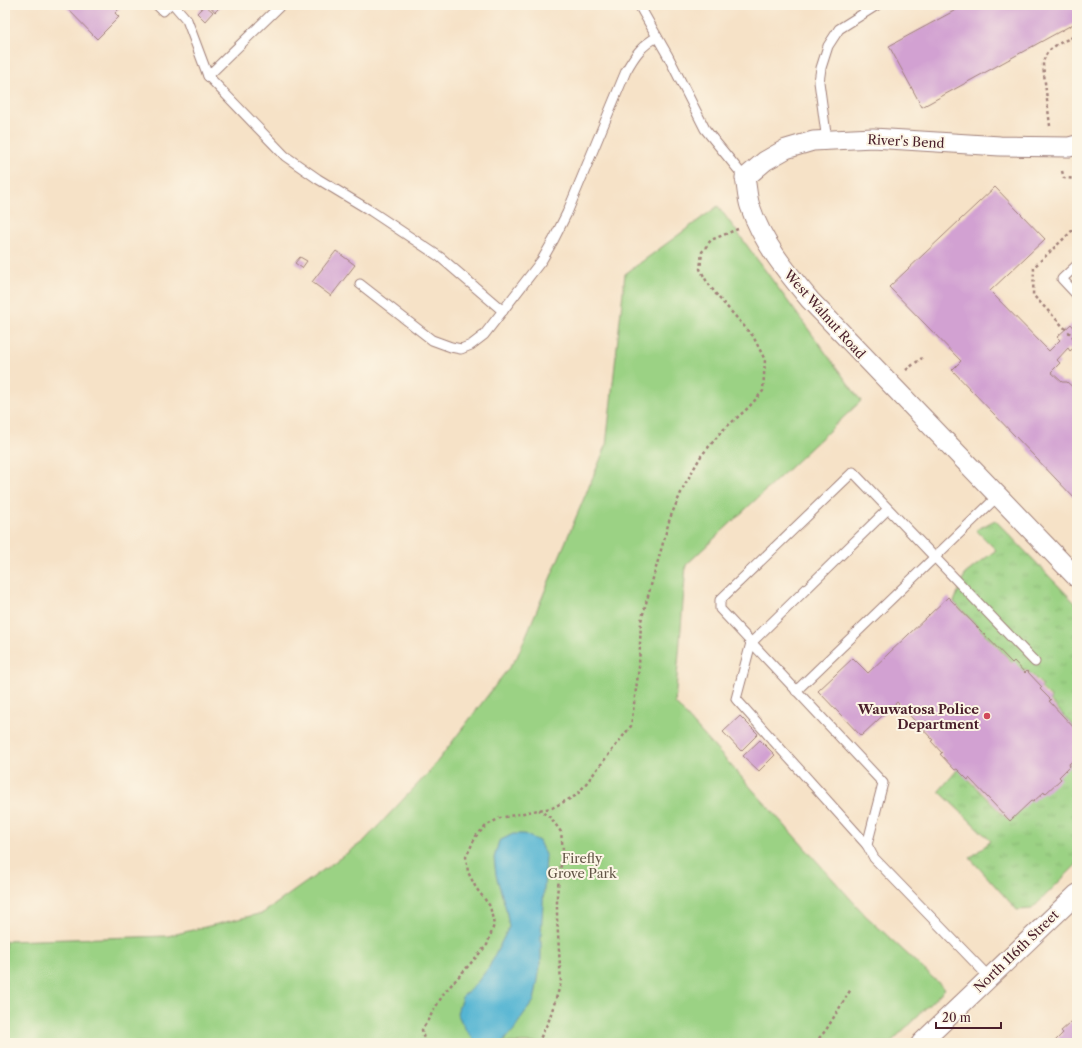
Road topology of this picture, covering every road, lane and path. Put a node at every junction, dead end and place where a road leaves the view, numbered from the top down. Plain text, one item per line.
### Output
1 (157, 5) edge
2 (168, 5) edge
3 (174, 5) edge
4 (281, 5) edge
5 (639, 5) edge
6 (877, 5) edge
7 (1077, 35) edge
8 (657, 37) junction
9 (208, 76) junction
10 (1050, 126) dead end
11 (827, 141) junction
12 (1077, 145) edge
13 (1062, 171) dead end
14 (745, 178) junction
15 (1077, 179) edge
16 (757, 222) junction
17 (1077, 265) edge
18 (360, 284) dead end
19 (1077, 295) edge
20 (503, 311) junction
21 (922, 358) dead end
22 (906, 370) dead end
23 (998, 496) junction
24 (888, 509) junction
25 (934, 557) junction
26 (1077, 578) edge
27 (751, 643) junction
28 (1035, 662) dead end
29 (796, 691) junction
30 (538, 810) junction
31 (867, 845) junction
32 (1077, 894) edge
33 (989, 977) junction
34 (851, 989) dead end
35 (425, 1042) edge
36 (418, 1043) edge
37 (538, 1043) edge
38 (815, 1043) edge
39 (921, 1043) edge

1 - 2 lane
3 - 9 lane
4 - 9 lane
5 - 8 lane, West Walnut Road
6 - 11 lane
7 - 10 path
8 - 14 lane, West Walnut Road
8 - 20 lane
9 - 20 lane
11 - 12 street, River's Bend
11 - 14 street, River's Bend
13 - 15 path
14 - 16 street, West Walnut Road
16 - 23 street, West Walnut Road
16 - 30 path
17 - 19 lane
18 - 20 lane
21 - 22 path
23 - 25 lane
23 - 26 street, West Walnut Road
24 - 25 lane
24 - 27 lane
24 - 27 lane
25 - 28 lane
25 - 29 lane
27 - 29 lane
27 - 31 lane
29 - 31 lane
30 - 35 path
30 - 37 path
31 - 33 lane
32 - 33 street, North 116th Street
33 - 39 street, North 116th Street
34 - 38 path
35 - 36 path

